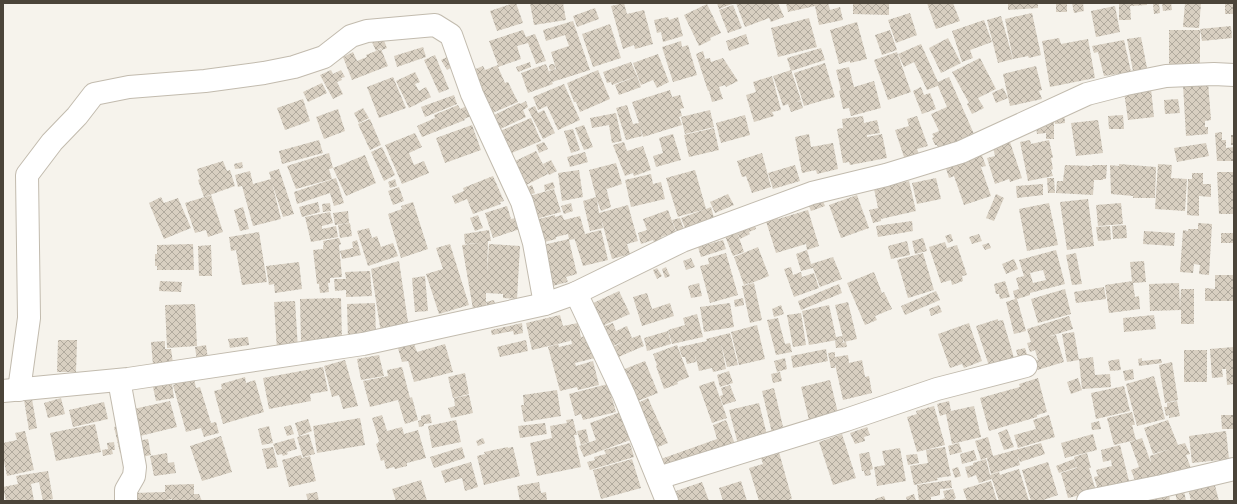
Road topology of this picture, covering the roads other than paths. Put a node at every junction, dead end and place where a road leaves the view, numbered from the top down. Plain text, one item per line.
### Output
1 (1234, 76) edge
2 (576, 293) junction
3 (545, 304) junction
4 (1026, 366) dead end
5 (119, 380) junction
6 (11, 391) edge
7 (1234, 469) edge
8 (658, 478) junction
9 (126, 501) edge
10 (667, 501) edge
11 (1088, 501) edge

1 - 2 street
2 - 3 street
2 - 8 street
3 - 5 street
3 - 6 street
4 - 8 street
5 - 6 street
5 - 9 street
7 - 11 street
8 - 10 street

